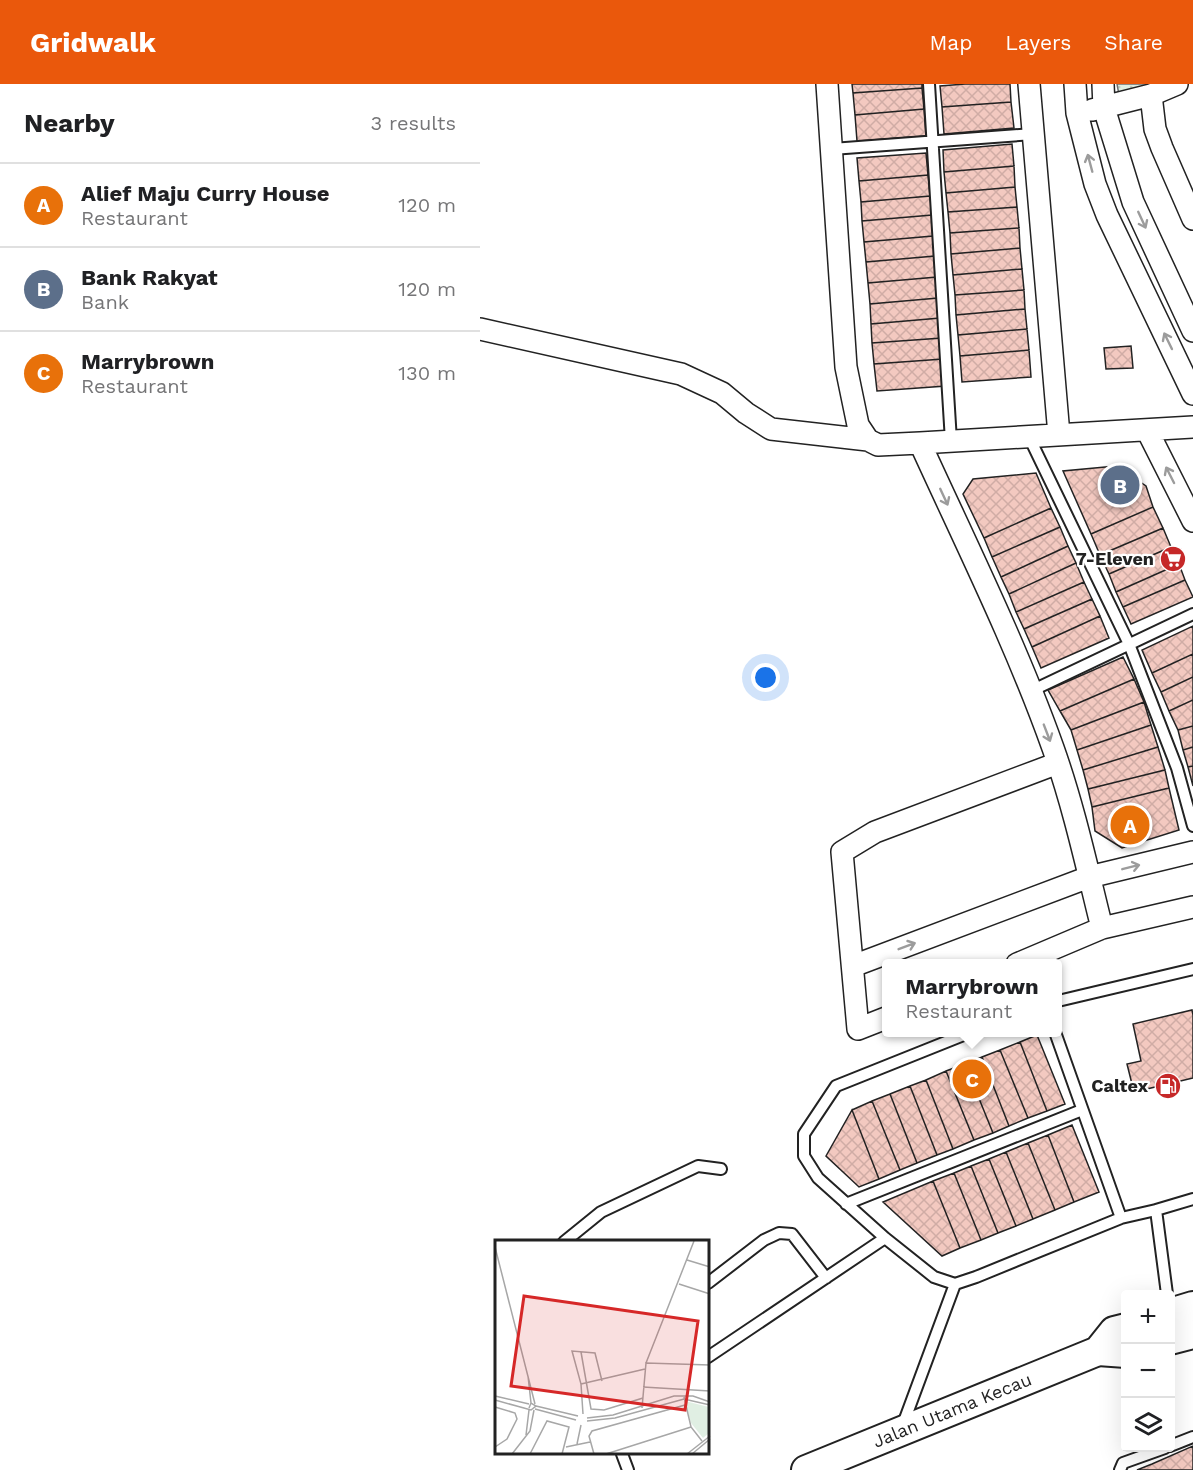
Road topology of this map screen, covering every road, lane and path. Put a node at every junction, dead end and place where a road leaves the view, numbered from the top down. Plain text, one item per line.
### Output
1 (826, 84) edge
2 (929, 84) edge
3 (1029, 84) edge
4 (1075, 84) edge
5 (1103, 84) edge
6 (1177, 84) edge
7 (1151, 89) edge
8 (1104, 108) junction
9 (1077, 113) junction
10 (1033, 135) junction
11 (933, 142) junction
12 (831, 149) junction
13 (1193, 219) edge
14 (480, 329) edge
15 (1193, 332) edge
16 (1193, 394) edge
17 (1193, 427) edge
18 (1148, 430) junction
19 (1059, 435) junction
20 (1029, 437) junction
21 (868, 440) junction
22 (951, 441) junction
23 (920, 443) junction
24 (1193, 521) edge
25 (1193, 614) edge
26 (1129, 644) junction
27 (1031, 691) junction
28 (1058, 763) junction
29 (1193, 826) edge
30 (1193, 852) edge
31 (1089, 877) junction
32 (1193, 907) edge
33 (1102, 928) junction
34 (1031, 959) edge
35 (853, 966) junction
36 (1193, 969) edge
37 (1062, 1000) edge
38 (882, 1020) edge
39 (958, 1037) edge
40 (1056, 1037) edge
41 (1082, 1110) junction
42 (721, 1169) dead end
43 (1193, 1199) edge
44 (846, 1204) junction
45 (1156, 1210) junction
46 (1120, 1218) junction
47 (885, 1238) junction
48 (566, 1240) edge
49 (826, 1278) junction
50 (710, 1281) edge
51 (955, 1284) junction
52 (1166, 1290) edge
53 (1193, 1306) edge
54 (1175, 1311) edge
55 (1121, 1329) edge
56 (1193, 1334) edge
57 (1175, 1339) edge
58 (1112, 1352) edge
59 (710, 1356) edge
60 (900, 1432) junction
61 (1193, 1437) edge
62 (1175, 1444) edge
63 (1155, 1452) edge
64 (622, 1455) edge
65 (628, 1470) edge
66 (806, 1470) edge
67 (1120, 1470) edge

1 - 12 street
2 - 11 lane
3 - 10 street
4 - 9 street
5 - 8 street
6 - 7 street
7 - 8 street
7 - 13 street
8 - 9 street
8 -> 15 street
16 -> 9 street
10 - 11 lane
10 - 19 street
11 - 12 lane
11 - 22 lane
12 - 21 street
14 - 21 street
17 - 18 street
18 - 19 street
24 -> 18 street
19 - 20 street
20 - 22 street
20 - 26 lane
21 - 23 street
22 - 23 street
23 -> 27 street
25 - 26 lane
26 - 27 lane
26 - 29 lane
27 -> 28 street
28 - 31 street
28 - 35 street
31 -> 30 street
31 - 33 street
35 -> 31 street
32 - 33 street
33 - 34 street
35 - 38 street
36 - 37 lane
39 - 44 lane
40 - 41 lane
41 - 44 lane
41 - 46 lane
42 - 48 lane
43 - 45 lane
44 - 47 lane
45 - 46 lane
45 - 52 lane
46 - 51 lane
47 - 49 lane
47 - 51 lane
49 - 50 lane
49 - 59 lane
51 - 60 lane
53 - 54 street
55 - 58 street, Jalan Utama Kecau
56 - 57 street
58 - 60 street, Jalan Utama Kecau
60 - 66 street, Jalan Utama Kecau
61 - 62 lane
63 - 67 lane
64 - 65 lane

